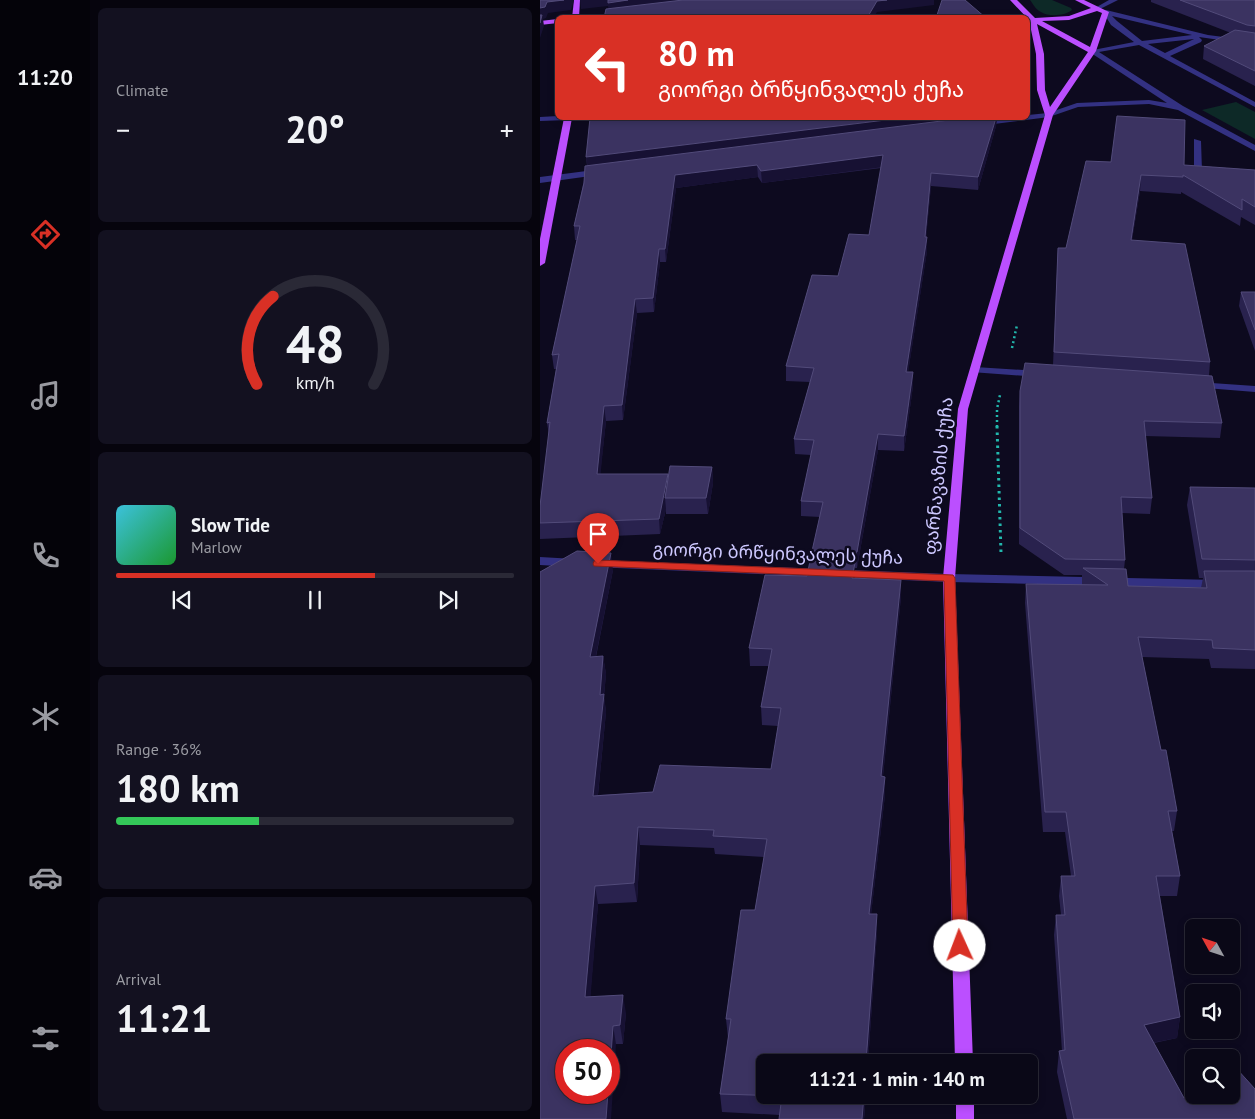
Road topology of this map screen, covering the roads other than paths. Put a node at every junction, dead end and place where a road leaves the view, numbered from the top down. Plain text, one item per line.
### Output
1 (576, 0) edge
2 (1013, 0) edge
3 (1078, 0) edge
4 (1115, 0) edge
5 (1102, 10) junction
6 (629, 13) edge
7 (575, 15) edge
8 (614, 15) edge
9 (1028, 15) edge
10 (1032, 19) junction
11 (555, 21) edge
12 (540, 23) edge
13 (1208, 37) junction
14 (1140, 43) junction
15 (1255, 43) edge
16 (1092, 51) junction
17 (1165, 56) junction
18 (1255, 105) edge
19 (1180, 108) junction
20 (1049, 115) junction
21 (1030, 117) edge
22 (555, 118) edge
23 (540, 119) edge
24 (568, 120) edge
25 (1010, 120) edge
26 (970, 125) edge
27 (1197, 141) dead end
28 (1255, 148) edge
29 (616, 170) edge
30 (1217, 174) edge
31 (557, 177) junction
32 (540, 180) edge
33 (540, 263) edge
34 (975, 370) junction
35 (1054, 375) edge
36 (1188, 384) edge
37 (1255, 389) edge
38 (540, 562) edge
39 (949, 578) junction
40 (1226, 584) edge
41 (964, 1054) edge
42 (965, 1104) edge
43 (965, 1119) edge

1 - 7 main road
2 - 9 main road
3 - 5 main road
4 - 5 street
5 - 10 main road
5 - 13 street
5 - 14 street
5 - 16 main road, ფარნავაზის ქუჩა
6 - 8 street
10 - 16 main road
10 - 20 main road
11 - 12 main road
13 - 14 street
13 - 15 street
13 - 17 street
14 - 16 street
14 - 17 street
16 - 19 street
16 - 20 main road, ფარნავაზის ქუჩა
17 - 18 street
19 - 20 street
19 - 28 street
20 - 21 street
20 - 34 main road, ფარნავაზის ქუჩა
22 - 23 street
24 - 31 main road
25 - 26 street
27 - 30 street
29 - 31 street
31 - 32 street
31 - 33 main road
34 - 35 street
34 - 39 main road, ფარნავაზის ქუჩა
36 - 37 street
38 - 39 street, გიორგი ბრწყინვალეს ქუჩა
39 - 40 street, გიორგი ბრწყინვალეს ქუჩა
39 - 41 main road, ფარნავაზის ქუჩა
42 - 43 main road

